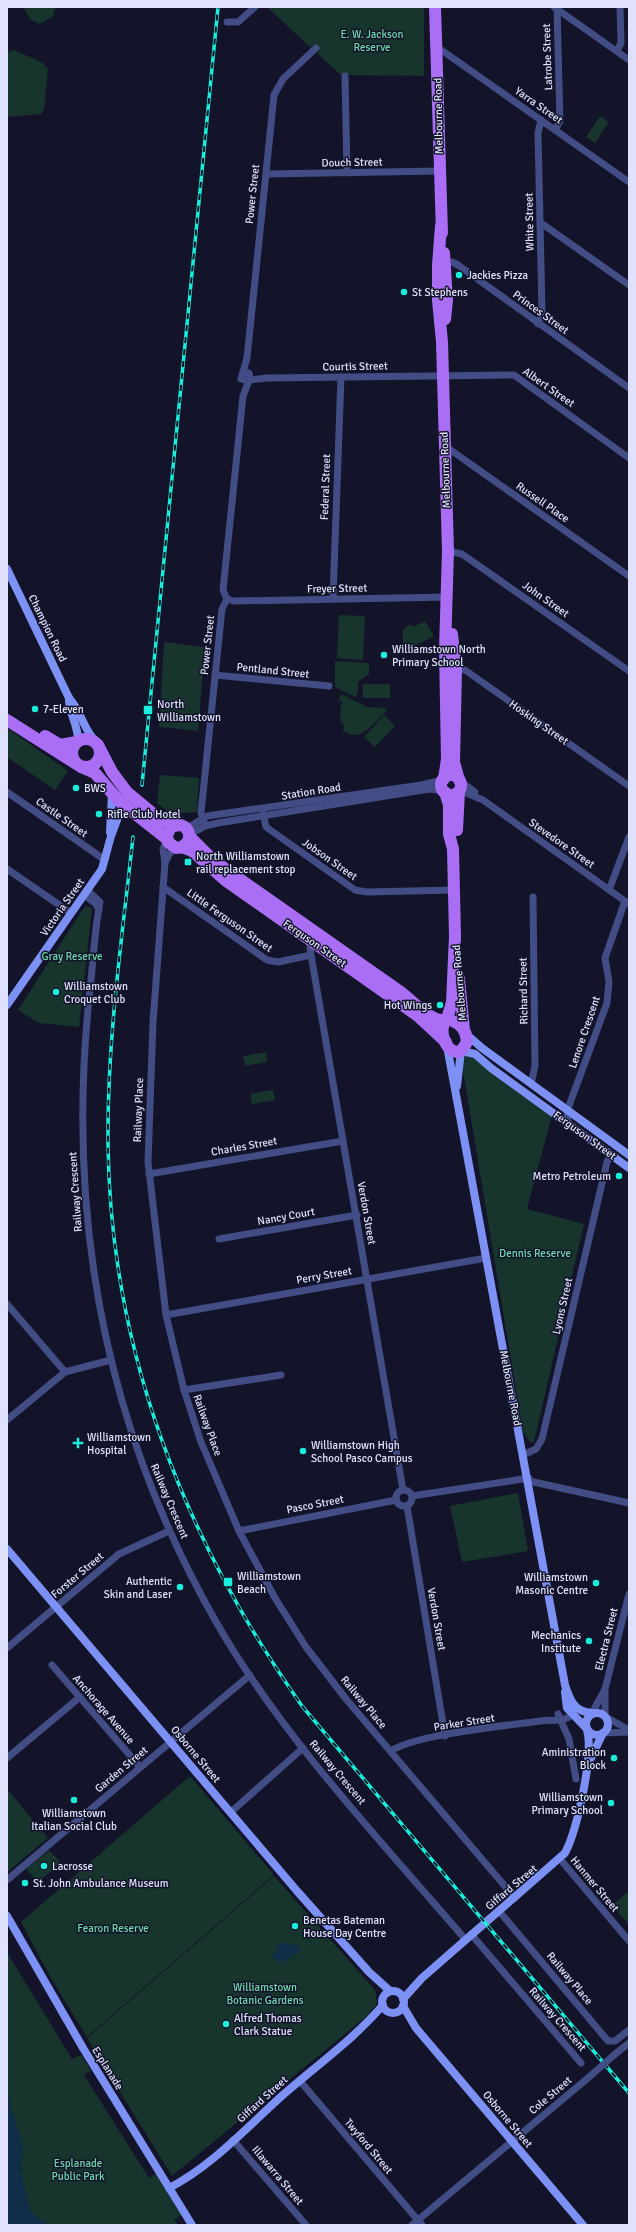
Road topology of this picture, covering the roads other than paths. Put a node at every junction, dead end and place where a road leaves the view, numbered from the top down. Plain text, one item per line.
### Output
1 (255, 7) edge
2 (435, 7) edge
3 (620, 7) edge
4 (556, 8) edge
5 (228, 22) dead end
6 (437, 47) junction
7 (316, 48) dead end
8 (616, 52) junction
9 (629, 60) edge
10 (345, 76) dead end
11 (541, 120) junction
12 (556, 130) junction
13 (439, 171) junction
14 (347, 173) junction
15 (267, 174) junction
16 (629, 182) edge
17 (541, 223) junction
18 (442, 262) junction
19 (629, 285) edge
20 (538, 324) junction
21 (442, 375) junction
22 (246, 377) junction
23 (341, 377) junction
24 (629, 388) edge
25 (444, 446) junction
26 (629, 458) edge
27 (448, 551) junction
28 (7, 569) edge
29 (629, 576) edge
30 (448, 597) junction
31 (332, 598) junction
32 (227, 599) junction
33 (451, 669) junction
34 (629, 671) edge
35 (215, 675) junction
36 (329, 686) dead end
37 (69, 698) junction
38 (7, 712) edge
39 (7, 720) edge
40 (77, 742) junction
41 (97, 744) junction
42 (80, 766) junction
43 (444, 786) junction
44 (459, 786) junction
45 (629, 786) edge
46 (124, 789) junction
47 (7, 792) edge
48 (112, 795) junction
49 (327, 803) junction
50 (123, 804) junction
51 (263, 813) junction
52 (203, 818) junction
53 (205, 826) junction
54 (186, 831) junction
55 (110, 836) junction
56 (629, 837) edge
57 (173, 844) junction
58 (453, 849) junction
59 (105, 860) junction
60 (165, 863) junction
61 (7, 869) edge
62 (163, 887) junction
63 (454, 890) junction
64 (609, 890) junction
65 (85, 893) junction
66 (533, 897) dead end
67 (627, 902) edge
68 (71, 913) junction
69 (455, 936) junction
70 (314, 937) junction
71 (311, 955) junction
72 (7, 1005) edge
73 (447, 1019) junction
74 (465, 1032) junction
75 (446, 1044) junction
76 (461, 1051) junction
77 (531, 1084) junction
78 (457, 1092) junction
79 (567, 1111) junction
80 (568, 1123) junction
81 (343, 1141) junction
82 (610, 1154) junction
83 (629, 1155) edge
84 (629, 1168) edge
85 (149, 1174) junction
86 (357, 1215) junction
87 (219, 1239) dead end
88 (486, 1258) junction
89 (367, 1279) junction
90 (7, 1304) edge
91 (166, 1315) junction
92 (111, 1360) junction
93 (65, 1372) junction
94 (281, 1374) dead end
95 (184, 1390) junction
96 (7, 1420) edge
97 (523, 1455) junction
98 (529, 1480) junction
99 (403, 1490) junction
100 (412, 1496) junction
101 (396, 1500) junction
102 (629, 1503) edge
103 (406, 1506) junction
104 (169, 1531) junction
105 (239, 1531) junction
106 (7, 1549) edge
107 (629, 1594) edge
108 (56, 1607) junction
109 (7, 1648) edge
110 (52, 1665) dead end
111 (250, 1674) junction
112 (605, 1689) junction
113 (80, 1697) junction
114 (571, 1710) junction
115 (592, 1713) junction
116 (559, 1717) junction
117 (606, 1717) junction
118 (587, 1729) junction
119 (629, 1731) edge
120 (604, 1733) junction
121 (445, 1736) junction
122 (171, 1741) junction
123 (304, 1748) junction
124 (391, 1751) junction
125 (7, 1758) edge
126 (589, 1762) junction
127 (140, 1767) junction
128 (576, 1779) dead end
129 (231, 1812) junction
130 (560, 1859) junction
131 (7, 1880) edge
132 (515, 1898) junction
133 (499, 1911) junction
134 (8, 1917) edge
135 (468, 1937) junction
136 (629, 1941) edge
137 (393, 2002) junction
138 (629, 2030) edge
139 (629, 2043) edge
140 (581, 2063) dead end
141 (300, 2081) junction
142 (234, 2140) junction
143 (512, 2141) junction
144 (169, 2188) junction
145 (417, 2223) edge
146 (192, 2225) edge
147 (306, 2225) edge
148 (583, 2225) edge

1 - 5 street
2 - 6 main road, Melbourne Road
3 - 8 street
4 - 8 street
4 - 12 street, Latrobe Street
6 - 11 street, Yarra Street
6 - 13 main road, Melbourne Road
7 - 15 street, Power Street
8 - 9 street
10 - 14 street
11 - 12 street, Yarra Street
11 - 17 street, White Street
12 - 16 street, Yarra Street
13 - 14 street, Douch Street
13 - 18 main road, Melbourne Road
14 - 15 street, Douch Street
15 - 22 street, Power Street
17 - 19 street
17 - 20 street, White Street
18 - 20 street, Princes Street
18 - 21 main road, Melbourne Road
20 - 24 street, Princes Street
21 - 23 street, Courtis Street
21 - 25 main road, Melbourne Road
21 - 26 street, Albert Street
22 - 23 street, Courtis Street
22 - 32 street, Power Street
23 - 31 street, Federal Street
25 - 27 main road, Melbourne Road
25 - 29 street, Russell Place
27 - 30 main road, Melbourne Road
27 - 34 street, John Street
28 - 37 street, Champion Road
30 - 31 street, Freyer Street
30 - 33 main road, Melbourne Road
31 - 32 street, Freyer Street
32 - 35 street, Power Street
33 - 43 main road, Melbourne Road
33 - 44 main road, Melbourne Road
33 - 45 street, Hosking Street
35 - 36 street, Pentland Street
35 - 52 street, Power Street
37 - 40 street, Champion Road
37 - 41 street, Champion Road
38 - 40 main road
39 - 42 main road, Ferguson Street
40 - 41 main road
40 - 42 main road
41 - 42 main road
41 - 46 main road
42 - 48 main road, Ferguson Street
43 - 44 main road
43 - 44 main road
43 - 49 street, Station Road
43 - 49 street, Station Road
43 - 58 main road, Melbourne Road
44 - 58 main road, Melbourne Road
44 - 64 street, Stevedore Street
46 - 50 street, Victoria Street
46 - 54 main road
47 - 59 street, Castle Street
48 - 50 main road, Ferguson Street
48 - 55 street, Victoria Street
49 - 51 street, Station Road
50 - 55 street, Victoria Street
50 - 57 main road, Ferguson Street
51 - 52 street, Station Road
51 - 53 street, Station Road
51 - 63 street, Jobson Street
52 - 53 street, Power Street
52 - 54 street, Station Road
53 - 54 street, Station Road
54 - 57 main road
54 - 57 main road
54 - 70 main road, Ferguson Street
55 - 59 street, Victoria Street
56 - 64 street
57 - 60 street
57 - 60 street, Railway Place
57 - 70 main road, Ferguson Street
58 - 63 main road, Melbourne Road
59 - 65 street, Victoria Street
60 - 62 street, Railway Place
61 - 68 street
62 - 71 street, Little Ferguson Street
62 - 85 street, Railway Place
63 - 69 main road, Melbourne Road
64 - 67 street, Stevedore Street
65 - 68 street, Victoria Street
65 - 92 street, Railway Crescent
66 - 77 street, Richard Street
67 - 79 street, Lenore Crescent
68 - 72 street, Victoria Street
69 - 73 main road, Melbourne Road
69 - 74 main road, Melbourne Road
70 - 71 street, Verdon Street
70 - 73 main road, Ferguson Street
70 - 75 main road, Ferguson Street
71 - 81 street, Verdon Street
73 - 74 main road, Ferguson Street
73 - 75 main road, Melbourne Road
74 - 76 main road, Melbourne Road
74 - 77 street, Ferguson Street
75 - 76 main road, Ferguson Street
75 - 78 street, Melbourne Road
76 - 78 street, Melbourne Road
76 - 80 street, Ferguson Street
77 - 79 street, Ferguson Street
78 - 88 street, Melbourne Road
79 - 80 street, Lenore Crescent
79 - 83 street, Ferguson Street
80 - 82 street, Ferguson Street
81 - 85 street, Charles Street
81 - 86 street, Verdon Street
82 - 84 street, Ferguson Street
82 - 97 street, Lyons Street
85 - 91 street, Railway Place
86 - 87 street, Nancy Court
86 - 89 street, Verdon Street
88 - 89 street, Perry Street
88 - 97 street, Melbourne Road
89 - 91 street, Perry Street
89 - 99 street, Verdon Street
90 - 93 street
91 - 95 street, Railway Place
92 - 93 street
92 - 104 street, Railway Crescent
93 - 96 street
94 - 95 street
95 - 105 street, Railway Place
97 - 98 street, Melbourne Road
98 - 100 street
98 - 102 street
98 - 114 street, Melbourne Road
99 - 100 street
99 - 101 street
100 - 103 street
101 - 103 street
101 - 105 street, Pasco Street
103 - 121 street, Verdon Street
104 - 108 street, Forster Street
104 - 111 street, Railway Crescent
105 - 124 street, Railway Place
106 - 108 street, Osborne Street
107 - 112 street, Electra Street
108 - 109 street, Forster Street
108 - 122 street, Osborne Street
110 - 113 street, Anchorage Avenue
111 - 122 street, Garden Street
111 - 123 street, Railway Crescent
112 - 115 street, Electra Street
112 - 117 street, Electra Street
113 - 125 street
113 - 127 street, Anchorage Avenue
114 - 115 street
114 - 116 street, Parker Street
114 - 118 street
115 - 117 street
115 - 118 street
116 - 121 street, Parker Street
116 - 128 street
117 - 119 street
117 - 120 street
118 - 120 street
118 - 126 street
119 - 120 street
120 - 126 street
121 - 124 street, Parker Street
122 - 127 street, Garden Street
122 - 129 street, Osborne Street
123 - 129 street
123 - 135 street, Railway Crescent
124 - 132 street, Railway Place
126 - 130 street
127 - 131 street, Garden Street
129 - 137 street, Osborne Street
130 - 132 street, Giffard Street
130 - 136 street, Hanmer Street
132 - 133 street, Giffard Street
133 - 135 street, Giffard Street
133 - 138 street, Railway Place
134 - 144 street, Esplanade
135 - 137 street, Giffard Street
135 - 140 street, Railway Crescent
137 - 141 street, Giffard Street
137 - 143 street, Osborne Street
139 - 143 street, Cole Street, bridge
141 - 142 street, Giffard Street
141 - 145 street, Twyford Street
142 - 144 street, Giffard Street
142 - 147 street, Illawarra Street
143 - 145 street, Cole Street
143 - 148 street, Osborne Street
144 - 146 street, Esplanade

